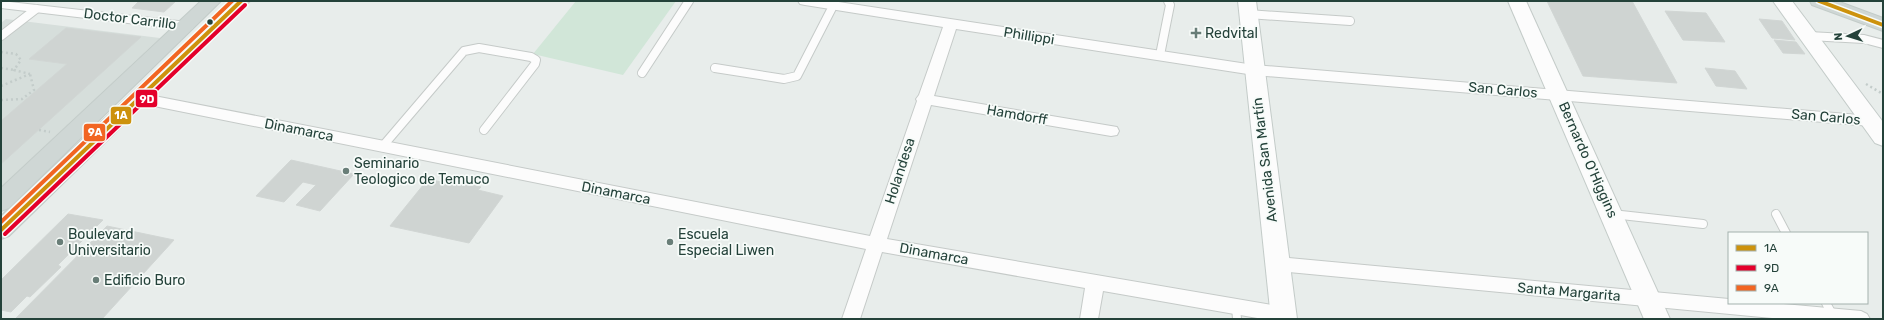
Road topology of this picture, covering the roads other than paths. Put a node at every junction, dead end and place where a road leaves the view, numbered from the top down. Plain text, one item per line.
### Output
1 (212, 1) edge
2 (241, 1) edge
3 (689, 1) edge
4 (804, 1) edge
5 (1168, 1) edge
6 (1517, 1) edge
7 (1782, 1) edge
8 (1819, 1) edge
9 (1861, 1) edge
10 (1, 4) edge
11 (834, 6) junction
12 (1247, 8) edge
13 (36, 9) junction
14 (1883, 9) edge
15 (1350, 21) dead end
16 (950, 24) junction
17 (1883, 25) edge
18 (187, 26) junction
19 (1, 36) edge
20 (1808, 36) junction
21 (1883, 44) edge
22 (1160, 55) junction
23 (715, 68) dead end
24 (1254, 70) junction
25 (138, 73) junction
26 (642, 73) dead end
27 (1559, 95) junction
28 (139, 98) junction
29 (924, 99) junction
30 (1877, 117) edge
31 (484, 130) dead end
32 (1111, 131) dead end
33 (1883, 138) edge
34 (382, 146) junction
35 (2, 200) edge
36 (1612, 214) junction
37 (1776, 214) dead end
38 (1703, 224) dead end
39 (1, 230) edge
40 (1785, 232) edge
41 (876, 244) junction
42 (1278, 264) junction
43 (1095, 282) junction
44 (1648, 299) junction
45 (1728, 304) edge
46 (1731, 304) edge
47 (1830, 310) edge
48 (1237, 313) edge
49 (1284, 317) edge
50 (851, 319) edge
51 (1089, 319) edge
52 (1657, 319) edge
53 (1861, 319) edge

1 - 18 main road
2 - 28 main road
3 - 26 lane
4 - 11 street, Phillippi
5 - 22 lane
6 - 27 main road, Bernardo O'Higgins
7 - 20 main road
8 - 17 main road
9 - 14 main road
10 - 13 street, Doctor Carrillo
11 - 16 street, Phillippi
11 - 23 lane
12 - 15 lane
12 - 24 main road, Avenida San Martín
13 - 18 street, Doctor Carrillo
13 - 19 lane
16 - 22 street, Phillippi
16 - 29 street, Holandesa
18 - 25 main road
20 - 21 lane
20 - 30 main road
22 - 24 street, Phillippi
24 - 27 street, San Carlos
24 - 42 main road, Avenida San Martín
25 - 28 main road
25 - 35 main road
27 - 30 street, San Carlos
27 - 36 main road, Bernardo O'Higgins
28 - 34 street, Dinamarca
28 - 39 main road
29 - 32 street, Hamdorff
29 - 41 street, Holandesa
30 - 33 main road
31 - 34 lane
34 - 41 street, Dinamarca
36 - 38 lane
36 - 44 main road, Bernardo O'Higgins
37 - 40 lane
41 - 43 street, Dinamarca
41 - 50 street, Holandesa
42 - 44 street, Santa Margarita
42 - 49 main road, Avenida San Martín
43 - 48 street, Dinamarca
43 - 51 street
44 - 45 street, Santa Margarita
44 - 52 main road, Bernardo O'Higgins
46 - 47 street, Santa Margarita
47 - 53 street, Santa Margarita
48 - 49 street, Dinamarca

